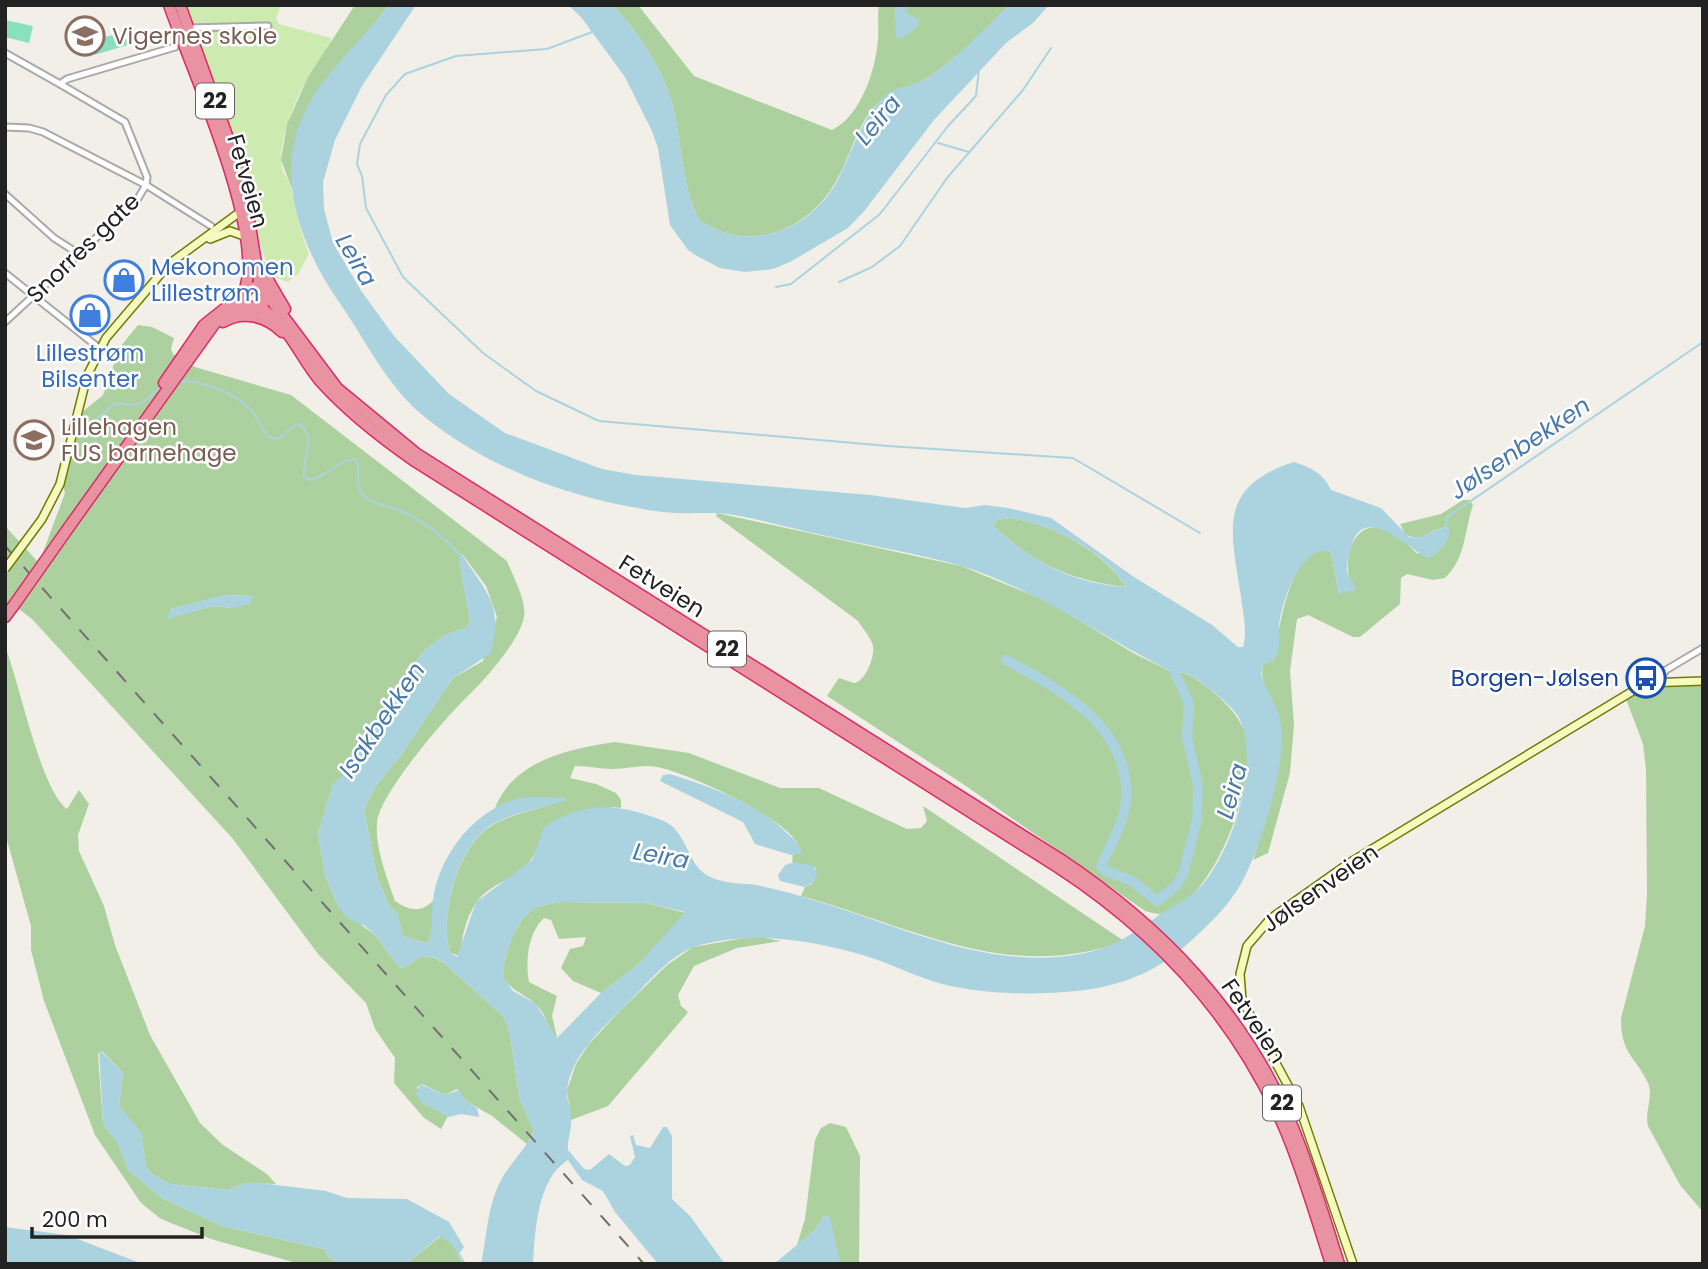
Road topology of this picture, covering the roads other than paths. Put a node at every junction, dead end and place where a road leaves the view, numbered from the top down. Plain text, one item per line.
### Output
1 (169, 5) edge
2 (180, 5) edge
3 (268, 26) dead end
4 (188, 28) junction
5 (175, 47) dead end
6 (5, 53) edge
7 (60, 84) junction
8 (5, 127) edge
9 (146, 185) junction
10 (5, 194) edge
11 (240, 212) junction
12 (211, 226) dead end
13 (244, 236) junction
14 (196, 244) junction
15 (254, 244) junction
16 (79, 254) junction
17 (5, 273) edge
18 (263, 291) junction
19 (243, 293) junction
20 (34, 296) junction
21 (247, 306) junction
22 (259, 307) junction
23 (5, 322) edge
24 (204, 339) junction
25 (296, 342) junction
26 (99, 348) junction
27 (137, 429) junction
28 (5, 569) edge
29 (5, 617) edge
30 (1703, 648) edge
31 (1657, 680) junction
32 (1703, 681) edge
33 (1183, 964) junction
34 (1331, 1264) edge
35 (1339, 1264) edge
36 (1353, 1264) edge

1 - 11 highway, Fetveien / 22
2 - 4 highway, Fetveien / 22
3 - 4 street
4 - 15 highway, Fetveien / 22
5 - 7 street
6 - 7 street, Snorres gate
7 - 9 street, Snorres gate
8 - 9 street
9 - 12 street
9 - 16 street, Snorres gate
10 - 16 street
11 - 13 highway, Fetveien / 22
11 - 14 main road
13 - 14 main road
13 - 19 highway, Fetveien / 22
14 - 26 main road
15 - 18 highway, Fetveien / 22
15 - 25 highway, 22
16 - 20 street, Snorres gate
17 - 20 street
18 - 19 highway
18 - 22 highway
18 - 25 highway, Fetveien / 22
19 - 21 highway, 22
19 - 27 highway
20 - 23 street, Snorres gate
20 - 26 street
21 - 22 highway
21 - 24 highway
22 - 25 highway, Fetveien / 22
24 - 25 highway
24 - 27 highway
25 - 33 highway, Fetveien / 22
26 - 28 main road, bridge
27 - 29 highway, bridge
30 - 31 street, Jølsenveien
31 - 32 main road
31 - 36 main road, Jølsenveien
33 - 34 highway, Fetveien / 22
33 - 35 highway, Fetveien / 22

